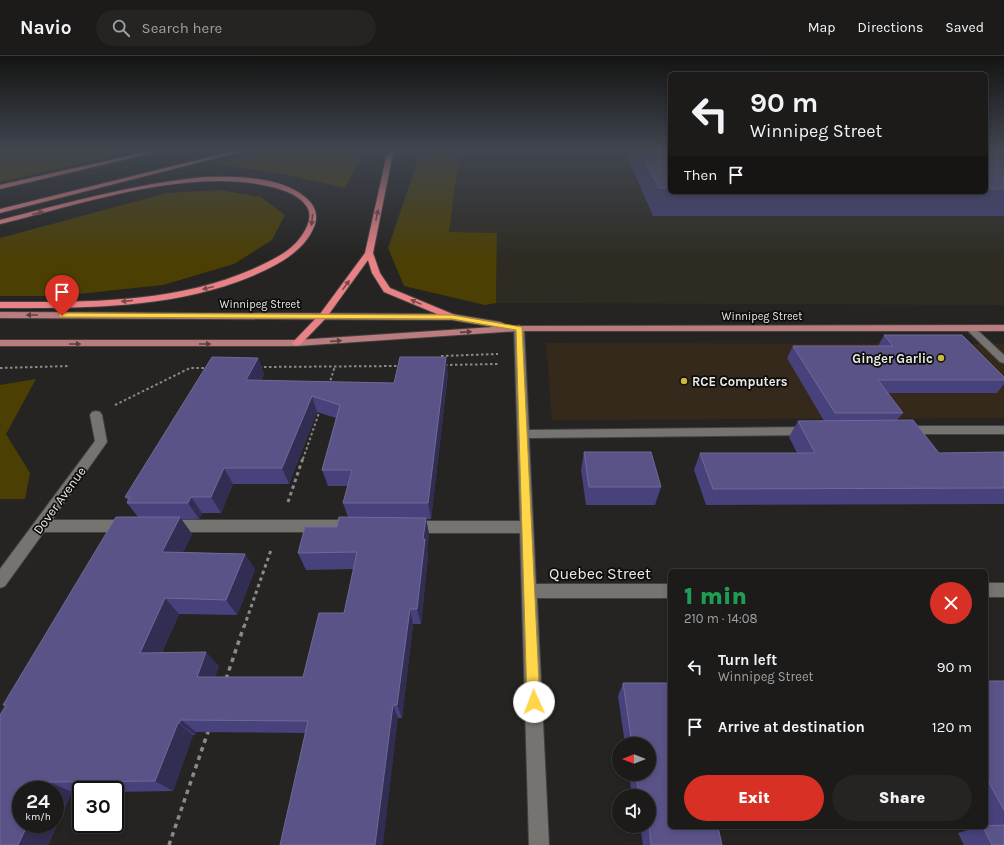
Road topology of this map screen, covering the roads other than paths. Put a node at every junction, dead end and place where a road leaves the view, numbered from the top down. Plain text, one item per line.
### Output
1 (101, 186) edge
2 (151, 186) edge
3 (276, 186) edge
4 (383, 186) edge
5 (0, 211) edge
6 (0, 222) edge
7 (370, 253) junction
8 (0, 305) edge
9 (0, 315) edge
10 (323, 316) junction
11 (452, 317) junction
12 (519, 328) junction
13 (970, 328) junction
14 (1004, 328) edge
15 (0, 343) edge
16 (297, 343) junction
17 (1004, 360) edge
18 (96, 415) road end
19 (1004, 430) edge
20 (823, 431) edge
21 (894, 431) edge
22 (523, 434) junction
23 (40, 526) junction
24 (136, 526) edge
25 (160, 526) edge
26 (364, 526) edge
27 (395, 526) edge
28 (527, 527) junction
29 (0, 581) edge
30 (988, 590) edge
31 (1004, 590) edge
32 (530, 591) junction
33 (668, 591) edge
34 (539, 845) edge

1 - 5 highway
6 -> 2 highway
3 -> 8 highway
7 -> 4 highway
10 -> 7 highway
11 -> 7 highway
10 -> 9 main road, Winnipeg Street
10 - 11 main road, Winnipeg Street
10 - 16 highway
11 - 12 main road, Winnipeg Street
12 - 13 main road, Winnipeg Street
16 -> 12 main road, Winnipeg Street
12 - 22 street
13 - 14 main road, Winnipeg Street
13 - 17 street
15 -> 16 main road, Winnipeg Street
18 - 23 street, Dover Avenue
19 - 21 street
20 - 22 street
22 - 28 street
23 - 24 street
23 - 29 street, Dover Avenue
25 - 26 street
27 - 28 street
28 - 32 street
30 - 31 street
32 - 33 street, Quebec Street
32 - 34 street

